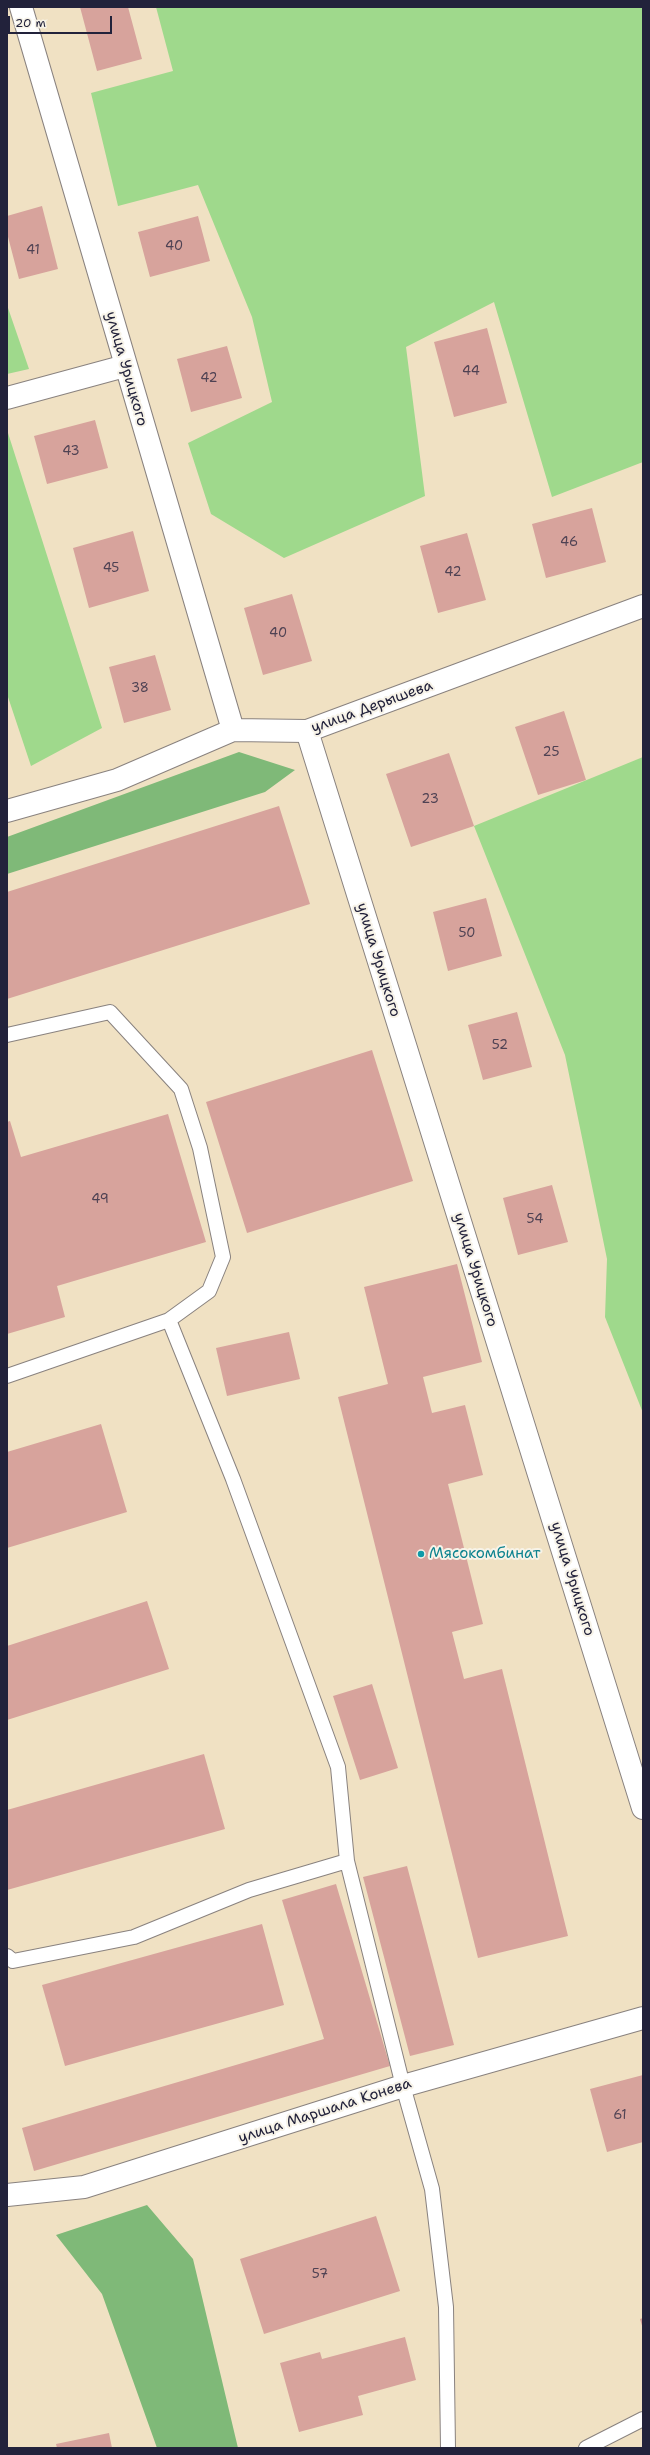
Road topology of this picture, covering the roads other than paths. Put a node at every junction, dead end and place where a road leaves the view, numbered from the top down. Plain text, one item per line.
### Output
1 (21, 7) edge
2 (125, 366) junction
3 (7, 398) edge
4 (643, 606) edge
5 (233, 730) junction
6 (307, 731) junction
7 (7, 811) edge
8 (7, 1035) edge
9 (169, 1320) junction
10 (7, 1376) edge
11 (643, 1808) edge
12 (347, 1861) junction
13 (7, 1956) edge
14 (643, 2018) edge
15 (403, 2086) junction
16 (7, 2195) edge
17 (643, 2419) edge
18 (448, 2448) edge
19 (586, 2448) edge

1 - 2 street, улица Урицкого
2 - 3 street
2 - 5 street, улица Урицкого
4 - 6 street, улица Дерышева
5 - 6 street, улица Дерышева
5 - 7 street, улица Дерышева
6 - 11 street, улица Урицкого
8 - 9 lane
9 - 10 lane
9 - 12 lane
12 - 13 lane
12 - 15 lane
14 - 15 street, улица Маршала Конева
15 - 16 street, улица Маршала Конева
15 - 18 lane
17 - 19 lane

